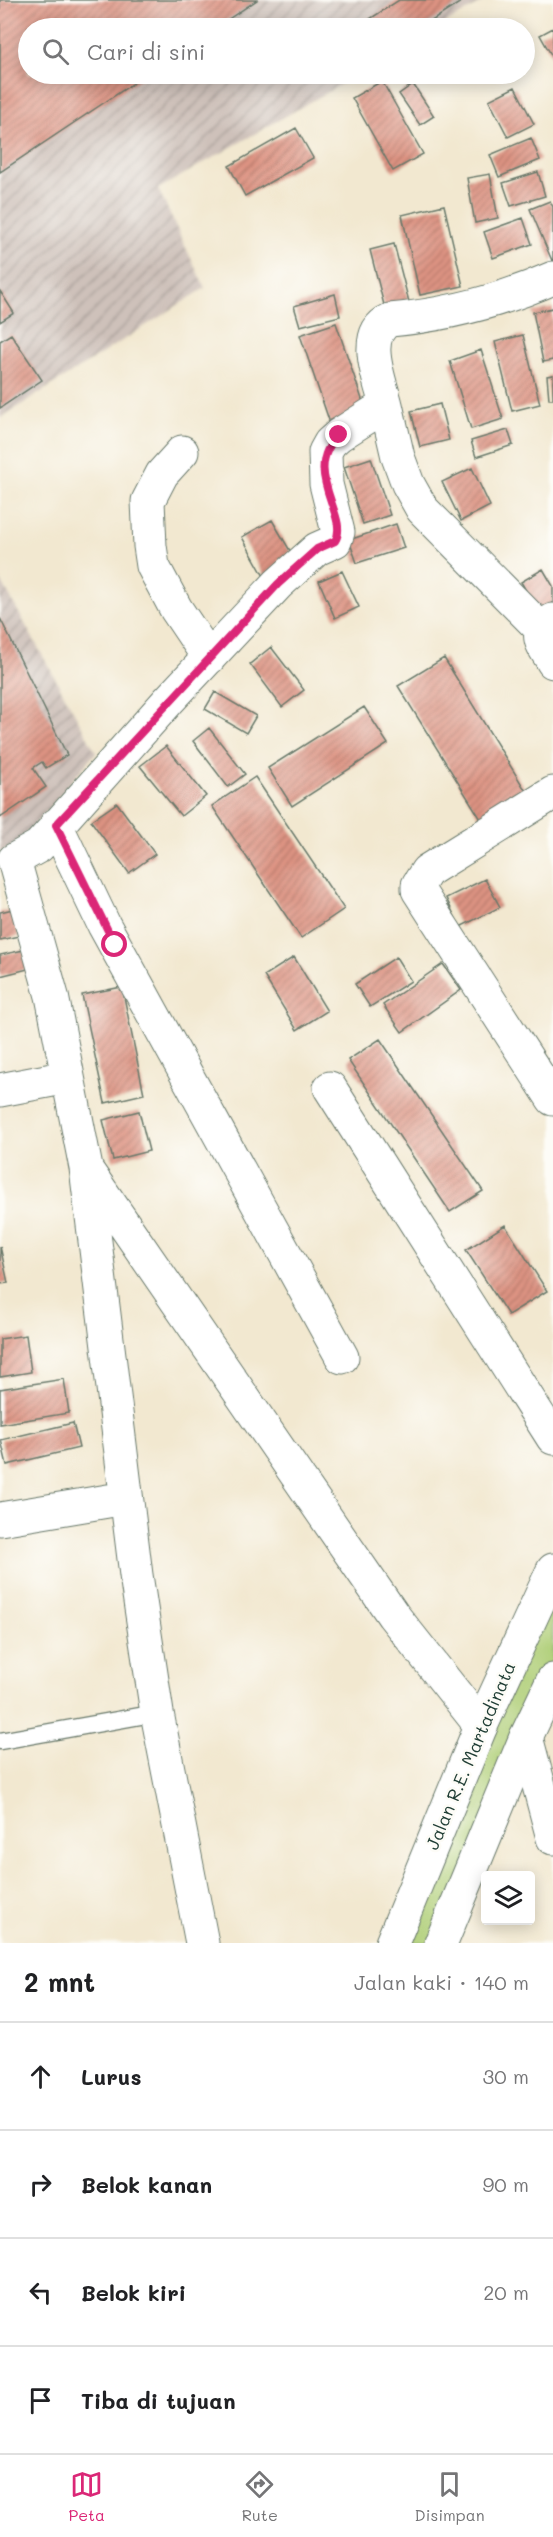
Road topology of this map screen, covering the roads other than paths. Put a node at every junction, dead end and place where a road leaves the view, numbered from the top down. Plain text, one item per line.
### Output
1 (553, 278) edge
2 (386, 405) junction
3 (182, 452) dead end
4 (547, 625) edge
5 (209, 658) junction
6 (553, 662) edge
7 (553, 793) edge
8 (56, 825) junction
9 (7, 860) edge
10 (68, 1077) junction
11 (330, 1088) dead end
12 (0, 1090) edge
13 (553, 1099) edge
14 (86, 1168) junction
15 (342, 1357) dead end
16 (553, 1438) edge
17 (126, 1498) junction
18 (0, 1519) edge
19 (553, 1570) edge
20 (553, 1680) edge
21 (157, 1713) junction
22 (481, 1726) junction
23 (526, 1737) junction
24 (0, 1741) edge
25 (553, 1838) edge
26 (202, 1943) edge
27 (392, 1943) edge
28 (441, 1943) edge

1 - 2 main road
2 - 4 main road
2 - 5 main road
3 - 5 main road
4 - 6 main road
5 - 8 main road
7 - 13 main road
8 - 9 main road
8 - 15 main road
9 - 10 main road
10 - 12 main road
10 - 14 main road
11 - 16 main road
14 - 17 main road
14 - 22 main road
17 - 18 main road
17 - 21 main road
19 - 22 main road, Jalan R.E. Martadinata
20 - 23 main road
21 - 24 lane
21 - 26 main road
22 - 27 main road, Jalan R.E. Martadinata
23 - 25 main road
23 - 28 main road

